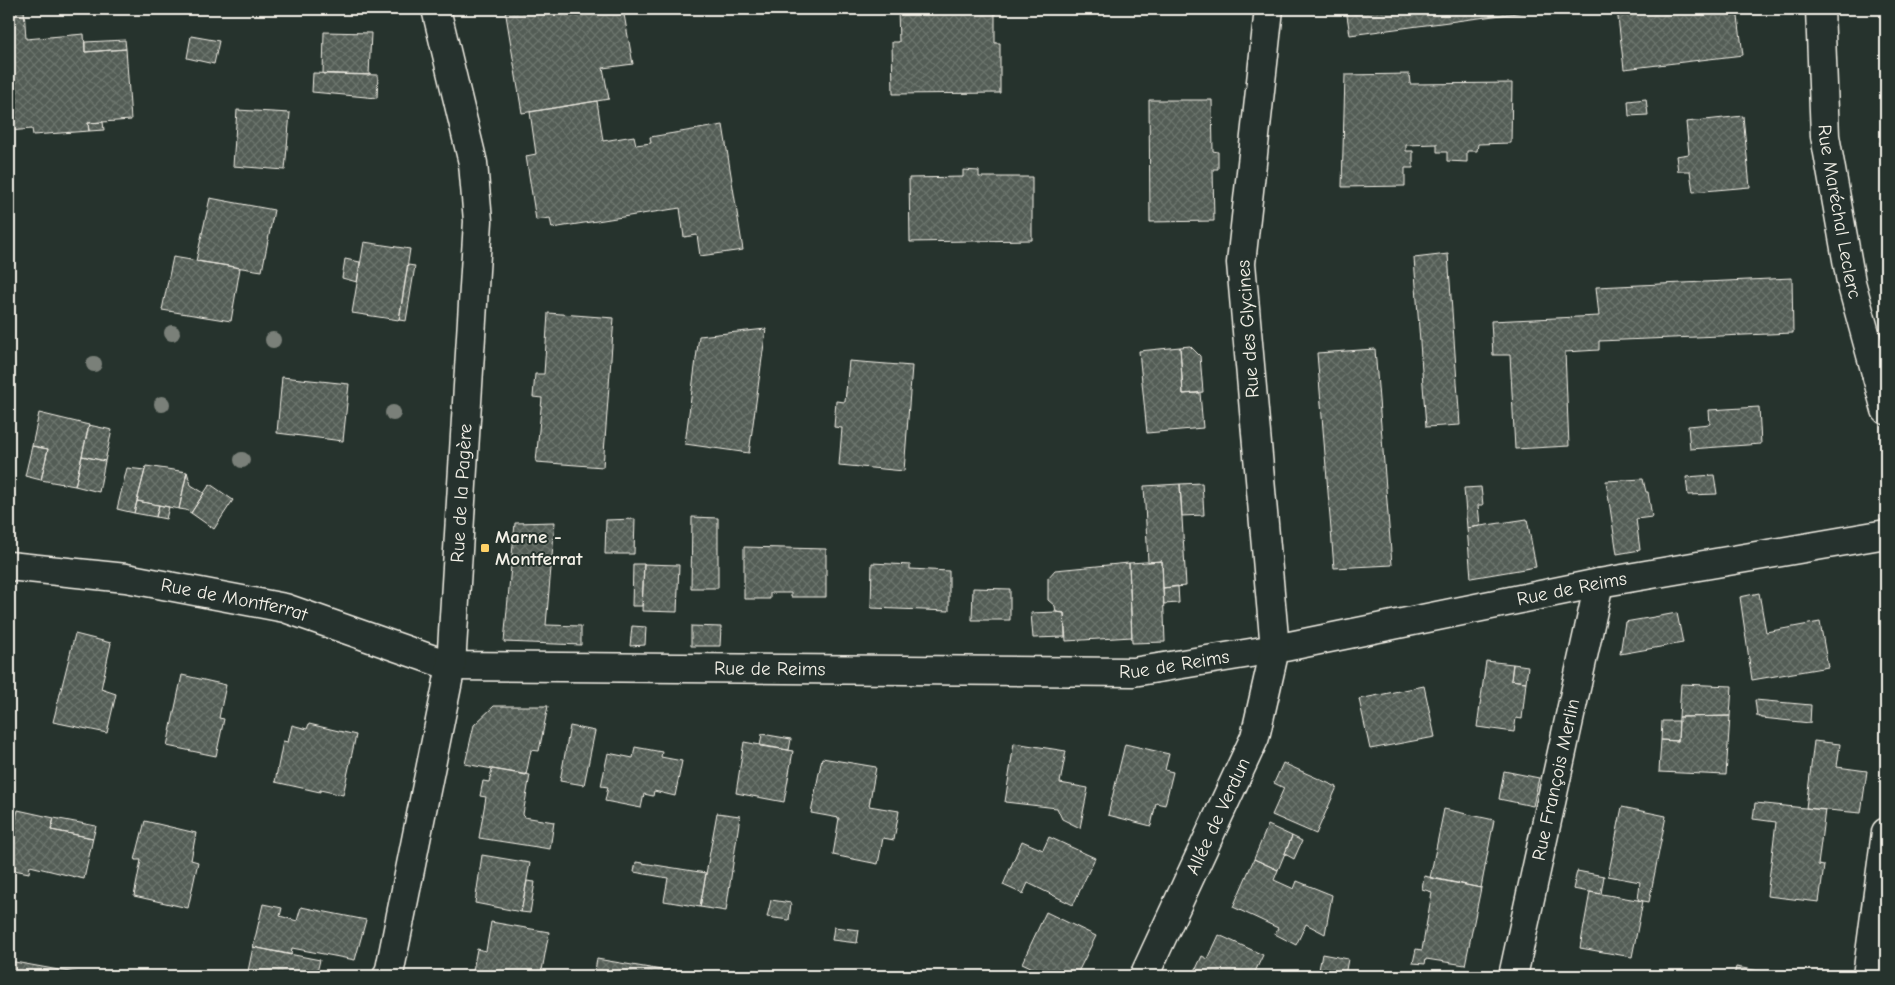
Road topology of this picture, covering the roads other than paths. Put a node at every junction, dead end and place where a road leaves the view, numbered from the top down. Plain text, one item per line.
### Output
1 (436, 9) edge
2 (1269, 9) edge
3 (1820, 9) edge
4 (1886, 410) edge
5 (1886, 534) edge
6 (9, 566) edge
7 (1599, 583) junction
8 (1275, 649) junction
9 (451, 666) junction
10 (1886, 832) edge
11 (386, 976) edge
12 (1144, 976) edge
13 (1513, 976) edge
14 (1867, 976) edge

1 - 9 street, Rue de la Pagère
2 - 8 street, Rue des Glycines
3 - 4 street, Rue Maréchal Leclerc
5 - 7 street, Rue de Reims
6 - 9 street, Rue de Montferrat
7 - 8 street, Rue de Reims
7 - 13 street, Rue François Merlin
8 - 9 street, Rue de Reims
8 - 12 street, Allée de Verdun
9 - 11 street, Rue de la Pagère
10 - 14 street

